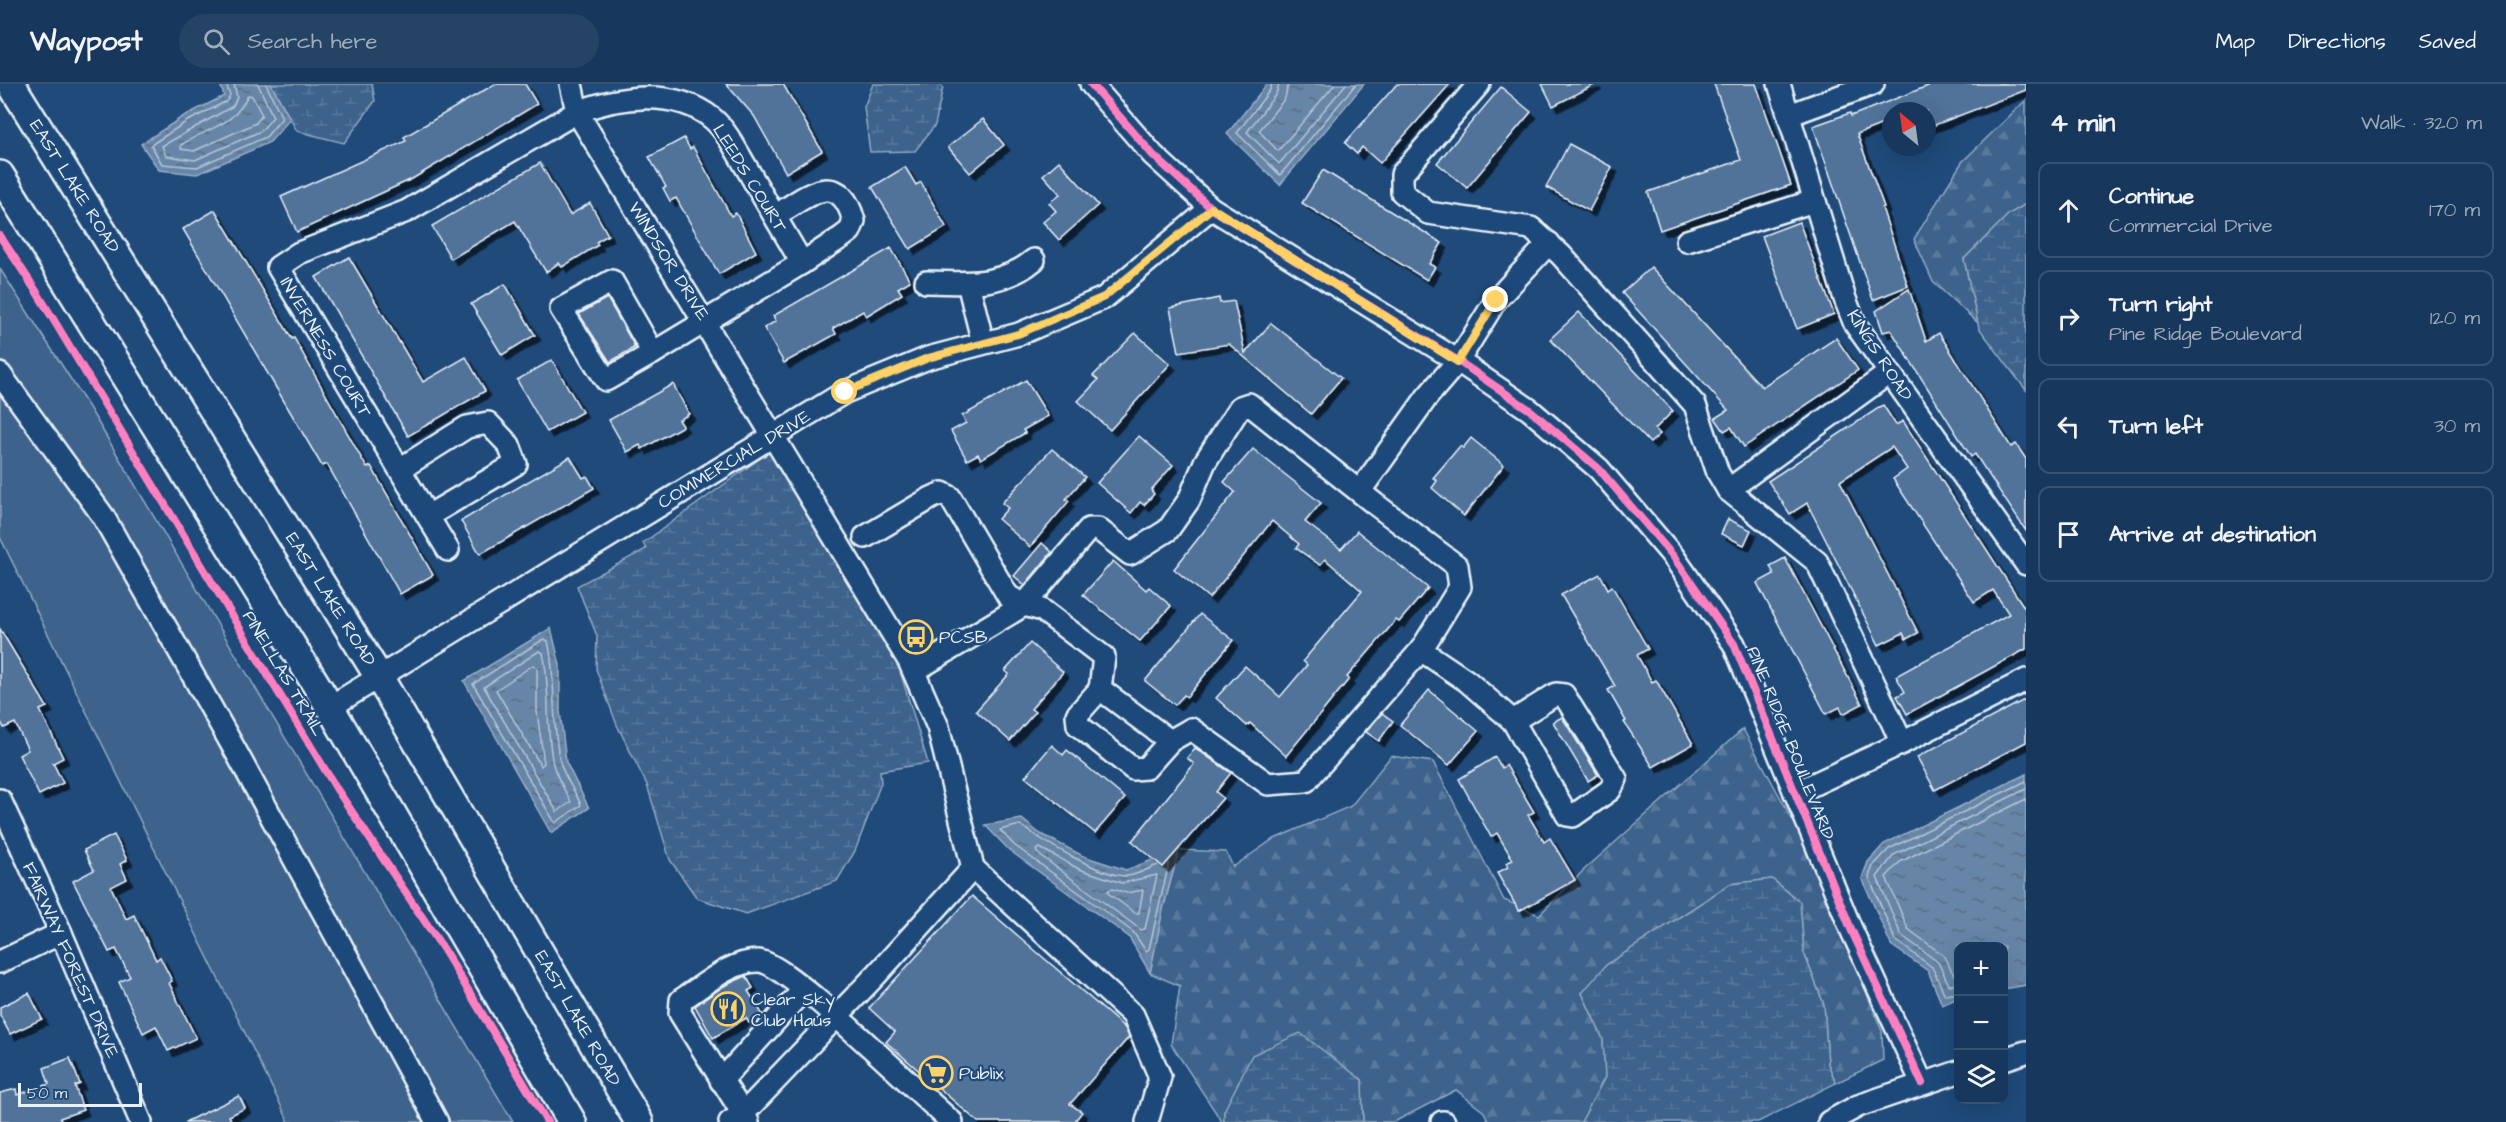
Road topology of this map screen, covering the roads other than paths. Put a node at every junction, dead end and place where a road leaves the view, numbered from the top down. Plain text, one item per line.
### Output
1 (11, 84) edge
2 (571, 84) edge
3 (1091, 84) edge
4 (1479, 84) edge
5 (1779, 84) edge
6 (1873, 84) edge
7 (577, 112) junction
8 (1789, 115) junction
9 (0, 175) edge
10 (1814, 201) junction
11 (1212, 208) junction
12 (774, 216) junction
13 (1687, 241) dead end
14 (1549, 243) junction
15 (1034, 260) dead end
16 (802, 262) junction
17 (926, 282) dead end
18 (968, 283) junction
19 (706, 321) junction
20 (983, 343) junction
21 (653, 353) junction
22 (1458, 362) junction
23 (1889, 373) junction
24 (0, 374) edge
25 (774, 435) junction
26 (400, 469) junction
27 (1728, 490) junction
28 (1360, 491) junction
29 (429, 516) junction
30 (865, 537) dead end
31 (448, 550) dead end
32 (2026, 564) edge
33 (1024, 605) junction
34 (1421, 650) junction
35 (914, 671) junction
36 (379, 677) junction
37 (2026, 680) edge
38 (1100, 689) junction
39 (330, 707) junction
40 (1513, 721) junction
41 (1170, 741) junction
42 (1902, 743) junction
43 (1795, 793) junction
44 (0, 800) edge
45 (973, 868) junction
46 (61, 933) junction
47 (0, 962) edge
48 (804, 989) junction
49 (836, 1017) junction
50 (2026, 1052) edge
51 (2008, 1058) edge
52 (1954, 1073) edge
53 (721, 1081) junction
54 (1922, 1083) junction
55 (740, 1119) edge
56 (141, 1122) edge
57 (437, 1122) edge
58 (572, 1122) edge
59 (639, 1122) edge
60 (952, 1122) edge
61 (1147, 1122) edge
62 (1829, 1122) edge

1 - 36 main road, EAST LAKE ROAD
2 - 7 street, WINDSOR DRIVE
3 - 11 street, PINE RIDGE BOULEVARD
4 - 14 street
5 - 8 street, KINGS ROAD
6 - 8 street
7 - 12 street, LEEDS COURT
7 - 19 street, WINDSOR DRIVE
7 - 26 street, INVERNESS COURT
8 - 10 street, KINGS ROAD
9 - 39 main road
10 - 13 street
10 - 23 street, KINGS ROAD
11 - 20 street, COMMERCIAL DRIVE
11 - 22 street, PINE RIDGE BOULEVARD
12 - 16 street, LEEDS COURT
12 - 16 street
14 - 22 street
14 - 27 street
15 - 18 street
16 - 19 street
17 - 18 street
18 - 20 street
19 - 21 street
19 - 25 street, WINDSOR DRIVE
20 - 25 street, COMMERCIAL DRIVE
21 - 21 street
22 - 28 street
22 - 43 street, PINE RIDGE BOULEVARD
23 - 27 street
23 - 32 street, KINGS ROAD
24 - 57 street
25 - 35 street, WINDSOR DRIVE
25 - 36 street, COMMERCIAL DRIVE
26 - 29 street, INVERNESS COURT
26 - 29 street
27 - 42 street
28 - 33 street
28 - 34 street
29 - 31 street, INVERNESS COURT
30 - 33 street
33 - 35 street
33 - 38 street
34 - 40 street
34 - 41 street
35 - 45 street, WINDSOR DRIVE
36 - 39 street, COMMERCIAL DRIVE
36 - 59 main road, EAST LAKE ROAD
37 - 42 street
38 - 41 street
38 - 41 street
39 - 58 main road
40 - 40 street
42 - 43 street
43 - 54 street, PINE RIDGE BOULEVARD
44 - 46 street, FAIRWAY FOREST DRIVE
45 - 49 street
45 - 61 street
46 - 47 street
46 - 56 street, FAIRWAY FOREST DRIVE
48 - 49 street
48 - 53 street
48 - 53 street
49 - 55 street
49 - 60 street
50 - 51 street
52 - 54 street
53 - 55 street
54 - 62 street

